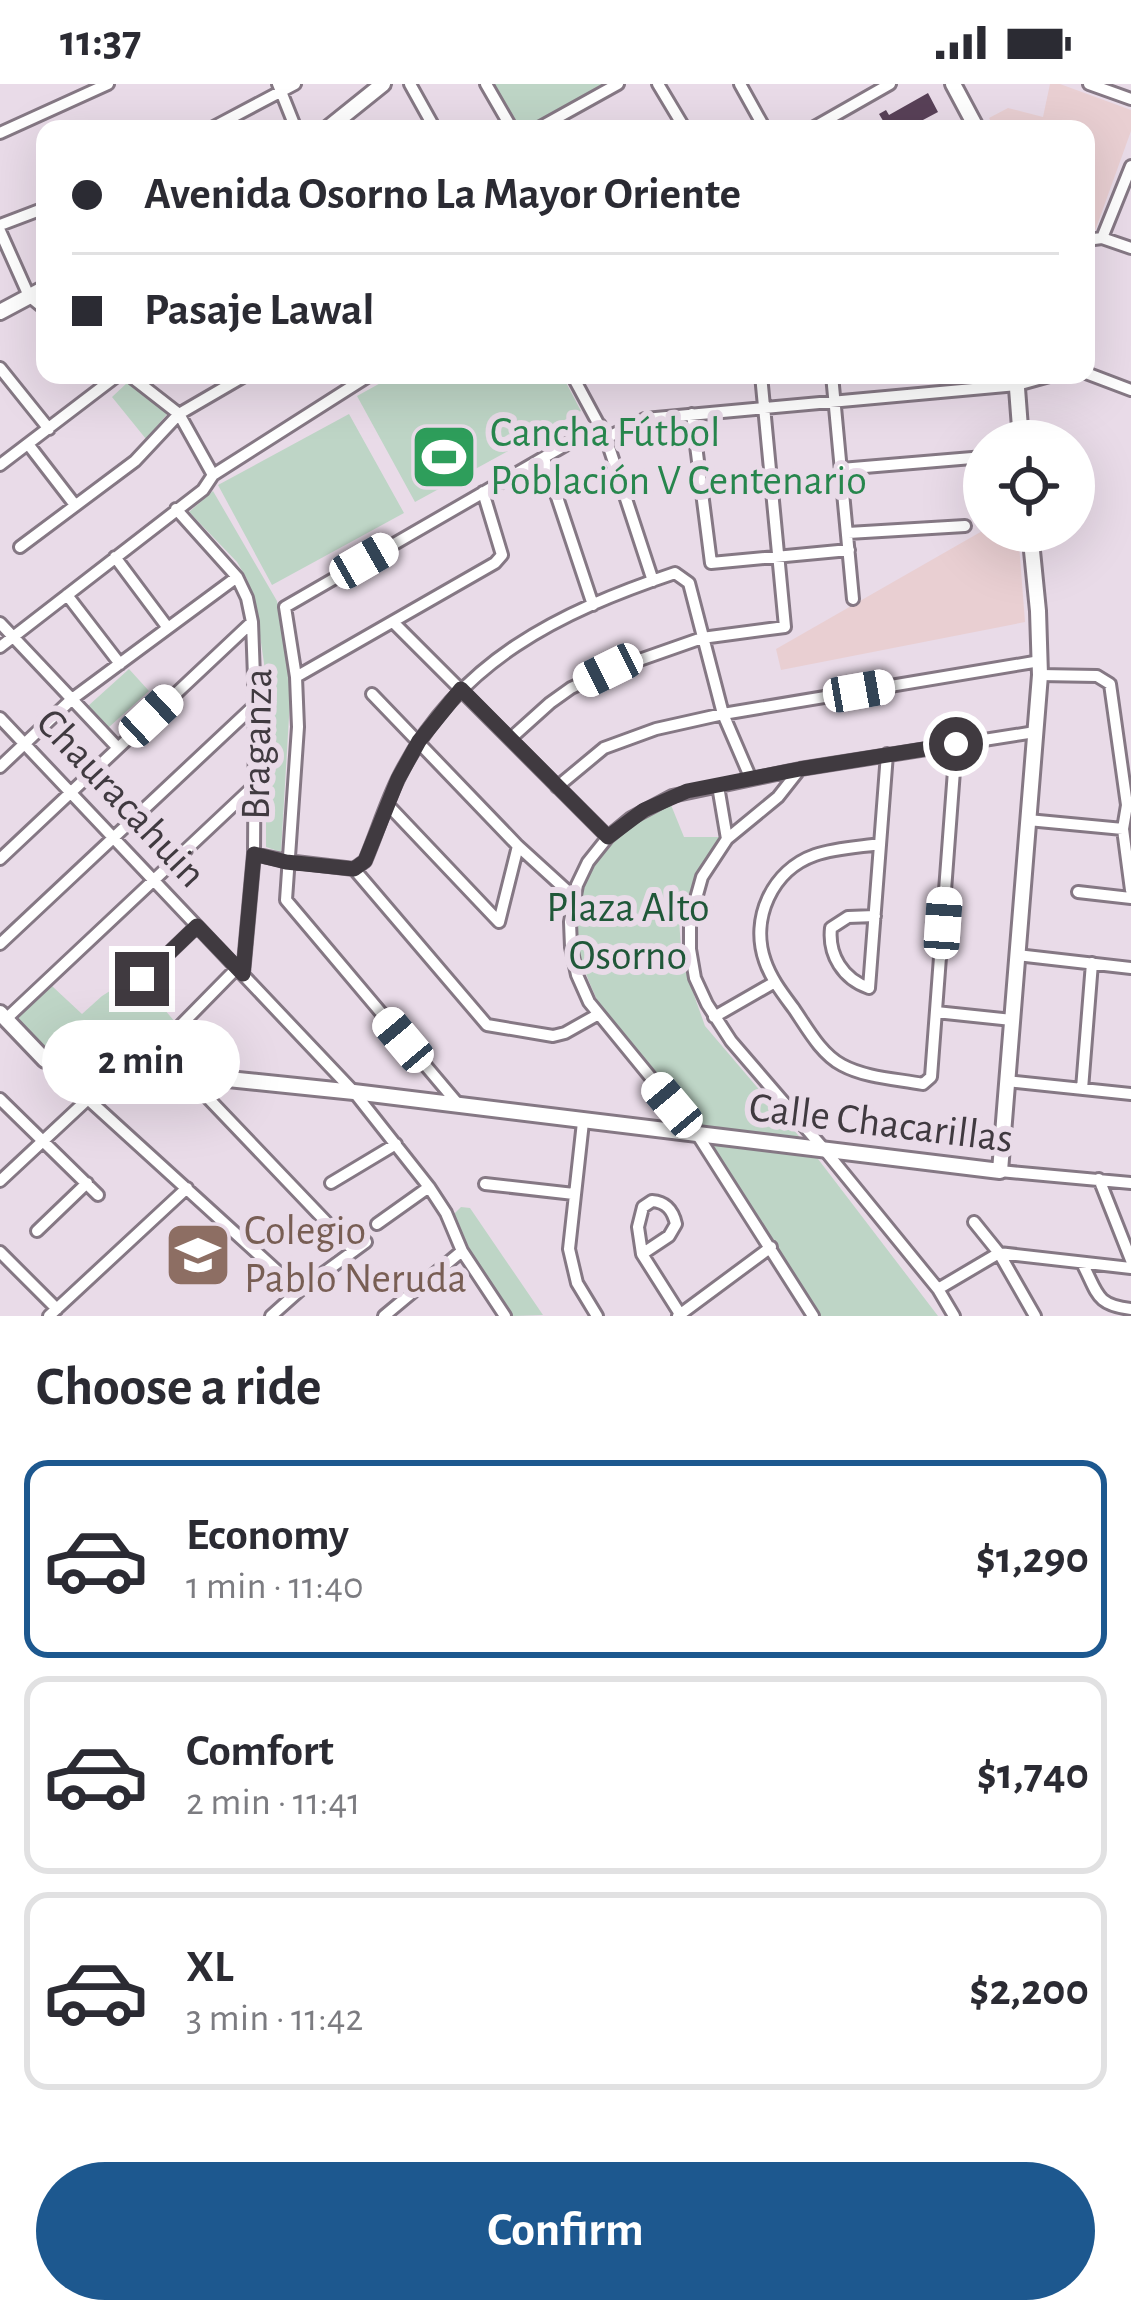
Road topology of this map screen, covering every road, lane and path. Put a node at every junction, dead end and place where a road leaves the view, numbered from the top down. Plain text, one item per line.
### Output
1 (108, 84) edge
2 (295, 84) edge
3 (383, 84) edge
4 (410, 84) edge
5 (485, 84) edge
6 (618, 84) edge
7 (658, 84) edge
8 (758, 84) edge
9 (890, 84) edge
10 (953, 84) edge
11 (1089, 84) edge
12 (279, 88) edge
13 (742, 88) edge
14 (1131, 99) edge
15 (225, 120) edge
16 (292, 120) edge
17 (351, 120) edge
18 (430, 120) edge
19 (507, 120) edge
20 (553, 120) edge
21 (677, 120) edge
22 (760, 120) edge
23 (829, 120) edge
24 (971, 120) edge
25 (0, 133) edge
26 (1130, 171) edge
27 (36, 212) edge
28 (0, 228) edge
29 (1102, 238) junction
30 (1095, 239) edge
31 (1131, 248) edge
32 (36, 293) edge
33 (28, 296) junction
34 (36, 302) edge
35 (0, 312) edge
36 (0, 368) edge
37 (1095, 376) edge
38 (106, 384) edge
39 (141, 384) edge
40 (231, 384) edge
41 (351, 384) edge
42 (577, 384) edge
43 (762, 384) edge
44 (833, 384) edge
45 (982, 384) edge
46 (1016, 384) edge
47 (1131, 390) edge
48 (835, 401) junction
49 (764, 407) junction
50 (179, 414) junction
51 (692, 414) junction
52 (1019, 420) edge
53 (600, 425) junction
54 (49, 429) junction
55 (606, 438) junction
56 (28, 444) junction
57 (544, 458) junction
58 (963, 459) edge
59 (0, 464) edge
60 (842, 469) junction
61 (213, 475) junction
62 (483, 492) junction
63 (75, 505) junction
64 (176, 509) junction
65 (963, 526) edge
66 (848, 533) junction
67 (20, 547) dead end
68 (849, 550) junction
69 (1032, 552) edge
70 (115, 557) junction
71 (778, 557) junction
72 (236, 578) junction
73 (653, 581) junction
74 (67, 595) junction
75 (853, 599) dead end
76 (593, 604) junction
77 (0, 622) edge
78 (252, 622) junction
79 (393, 622) junction
80 (168, 628) junction
81 (13, 637) junction
82 (702, 638) junction
83 (0, 646) edge
84 (120, 664) junction
85 (1040, 668) junction
86 (296, 677) junction
87 (461, 689) junction
88 (372, 694) dead end
89 (72, 699) junction
90 (255, 705) junction
91 (723, 714) junction
92 (0, 718) edge
93 (1035, 732) junction
94 (510, 739) junction
95 (419, 741) junction
96 (24, 743) junction
97 (956, 744) junction
98 (118, 748) junction
99 (886, 754) junction
100 (0, 767) edge
101 (800, 769) junction
102 (751, 779) junction
103 (255, 785) junction
104 (718, 786) junction
105 (557, 787) junction
106 (70, 792) junction
107 (1129, 805) edge
108 (388, 806) junction
109 (1028, 820) junction
110 (1123, 829) junction
111 (608, 837) junction
112 (114, 838) junction
113 (727, 839) junction
114 (880, 844) junction
115 (518, 846) junction
116 (254, 854) junction
117 (0, 859) edge
118 (286, 862) junction
119 (354, 869) junction
120 (154, 880) junction
121 (1131, 890) edge
122 (1078, 892) dead end
123 (574, 897) junction
124 (875, 916) junction
125 (197, 926) junction
126 (0, 944) edge
127 (1017, 955) junction
128 (1092, 963) junction
129 (1131, 968) edge
130 (240, 971) junction
131 (142, 979) dead end
132 (775, 982) junction
133 (936, 1012) junction
134 (596, 1015) junction
135 (3, 1016) edge
136 (714, 1017) junction
137 (1012, 1020) junction
138 (180, 1026) dead end
139 (45, 1060) junction
140 (187, 1076) junction
141 (1007, 1081) junction
142 (1082, 1089) junction
143 (354, 1092) junction
144 (1131, 1094) edge
145 (88, 1097) junction
146 (0, 1099) edge
147 (460, 1107) junction
148 (583, 1122) junction
149 (697, 1134) junction
150 (43, 1141) junction
151 (397, 1144) junction
152 (823, 1148) junction
153 (1000, 1171) junction
154 (1100, 1179) junction
155 (0, 1181) edge
156 (87, 1183) junction
157 (331, 1183) dead end
158 (1131, 1183) edge
159 (485, 1184) dead end
160 (429, 1187) junction
161 (188, 1188) junction
162 (98, 1195) dead end
163 (574, 1195) junction
164 (974, 1222) dead end
165 (376, 1224) dead end
166 (37, 1231) dead end
167 (366, 1242) dead end
168 (771, 1247) junction
169 (353, 1250) junction
170 (462, 1250) junction
171 (642, 1253) junction
172 (999, 1253) junction
173 (2, 1257) edge
174 (1082, 1263) junction
175 (1131, 1264) edge
176 (938, 1288) junction
177 (299, 1291) junction
178 (1131, 1309) edge
179 (53, 1312) edge
180 (810, 1312) edge
181 (498, 1314) edge
182 (679, 1315) edge
183 (271, 1316) edge
184 (384, 1316) edge
185 (597, 1316) edge
186 (796, 1316) edge
187 (954, 1316) edge
188 (1035, 1316) edge

1 - 25 street
2 - 12 street
3 - 17 street
4 - 18 street
5 - 19 street
6 - 20 street
7 - 21 street
8 - 13 street
9 - 23 street
10 - 24 street
11 - 14 street
12 - 15 street
12 - 16 street
13 - 22 street
26 - 29 street
27 - 28 street
28 - 33 street
29 - 30 street
29 - 31 street
32 - 33 street
33 - 34 street
33 - 35 street
36 - 54 street
37 - 47 street
38 - 54 street
39 - 50 street
40 - 50 street
41 - 61 street
42 - 53 street
43 - 49 street
44 - 48 street
45 - 48 street
46 - 52 street
48 - 49 street
48 - 60 street
49 - 51 street
49 - 71 street
50 - 61 street
50 - 63 street
51 - 55 street
51 - 71 street
53 - 55 street
53 - 57 street
54 - 56 street
55 - 73 street
56 - 59 street
56 - 63 street
57 - 62 street
57 - 76 street
58 - 60 street
60 - 66 street
61 - 64 street
62 - 79 street
62 - 86 street, Braganza
63 - 67 street
64 - 70 street
64 - 72 street
65 - 66 street
66 - 68 street
68 - 71 street
68 - 75 street
69 - 85 street
70 - 74 street
70 - 80 street
71 - 82 street
72 - 78 street
72 - 80 street
73 - 76 street
73 - 82 street
74 - 81 street
74 - 84 street
76 - 87 street
77 - 81 street
78 - 90 street
78 - 98 street
79 - 86 street
79 - 87 street
80 - 84 street
81 - 83 street
81 - 89 street
82 - 91 street
82 - 94 street
84 - 89 street
85 - 91 street
85 - 93 street
85 - 107 street
86 - 118 street, Braganza
87 - 94 street
87 - 95 street
88 - 95 street
89 - 96 street
89 - 98 street
90 - 103 street
90 - 112 street
91 - 102 street
91 - 105 street
92 - 96 street, Chauracahuin
93 - 97 street
93 - 109 street
94 - 105 street
95 - 108 street
95 - 115 street
96 - 100 street
96 - 106 street, Chauracahuin
97 - 99 street
97 - 133 street
98 - 106 street
99 - 101 street
99 - 114 street
101 - 102 street
101 - 113 street
102 - 104 street
103 - 116 street
103 - 120 street
104 - 111 street
104 - 113 street
105 - 111 street
106 - 112 street, Chauracahuin
106 - 117 street
107 - 110 street
108 - 115 street
108 - 119 street
109 - 110 street
109 - 127 street
110 - 121 street
111 - 123 street
112 - 120 street, Chauracahuin
112 - 126 street
113 - 136 street
114 - 124 street
114 - 132 street
115 - 123 street
116 - 118 street
116 - 130 street
118 - 119 street
118 - 147 street, Braganza
119 - 134 street
120 - 125 street, Chauracahuin
120 - 135 street
121 - 122 street
123 - 134 street
124 - 124 street
125 - 130 street, Chauracahuin
125 - 131 street
127 - 128 street
127 - 137 street
128 - 129 street
128 - 142 street
130 - 138 street
130 - 143 street, Chauracahuin
132 - 133 street
132 - 136 street
133 - 137 street
134 - 149 street
135 - 139 street
136 - 152 street
137 - 141 street
139 - 140 street, Calle Chacarillas
139 - 145 street
140 - 143 street, Calle Chacarillas
140 - 169 street
141 - 142 street
141 - 153 street
142 - 144 street
143 - 147 street, Calle Chacarillas
143 - 151 street, Chauracahuin
145 - 150 street
145 - 161 street
146 - 150 street
147 - 148 street, Calle Chacarillas
148 - 149 street, Calle Chacarillas
148 - 163 street
149 - 152 street, Calle Chacarillas
149 - 168 street
150 - 155 street
150 - 156 street
151 - 157 street
151 - 160 street, Chauracahuin
152 - 153 street, Calle Chacarillas
152 - 176 street
153 - 154 street, Calle Chacarillas
154 - 158 street, Calle Chacarillas
154 - 175 street
156 - 162 street
156 - 166 street
159 - 163 street
160 - 165 street
160 - 170 street, Chauracahuin
161 - 177 street
161 - 179 street
163 - 185 street
164 - 172 street
167 - 169 street
168 - 180 street
168 - 182 street
169 - 177 street
170 - 181 street, Chauracahuin
170 - 184 street
171 - 171 street
171 - 182 street
172 - 174 street
172 - 176 street
172 - 188 street
173 - 179 street
174 - 175 street
174 - 178 street
176 - 187 street
177 - 183 street
180 - 186 street

